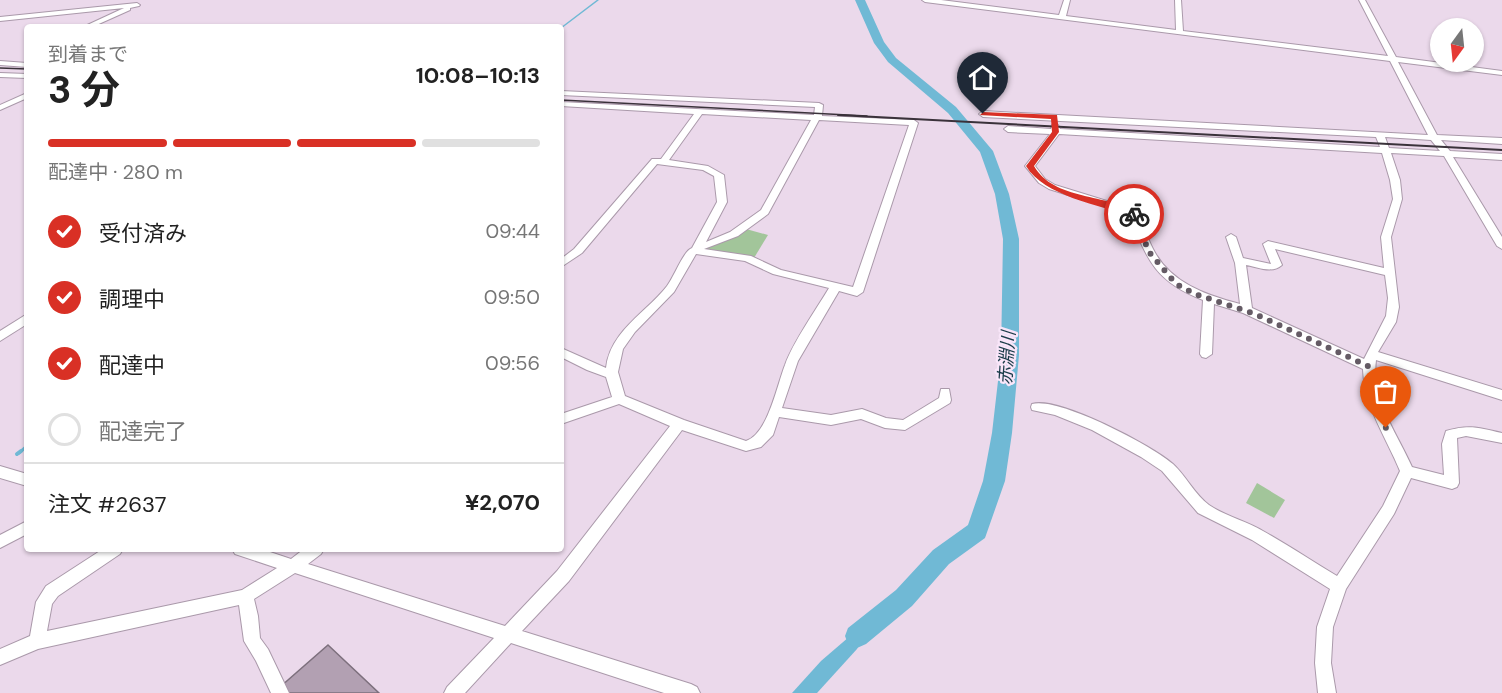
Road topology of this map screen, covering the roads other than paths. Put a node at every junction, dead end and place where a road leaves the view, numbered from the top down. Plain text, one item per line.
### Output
1 (926, 0) edge
2 (1067, 0) edge
3 (1178, 0) edge
4 (1362, 0) edge
5 (139, 2) edge
6 (1062, 17) junction
7 (0, 19) edge
8 (92, 24) edge
9 (1180, 32) junction
10 (1393, 60) junction
11 (0, 63) edge
12 (24, 66) edge
13 (24, 68) edge
14 (1502, 73) edge
15 (0, 75) edge
16 (14, 75) junction
17 (24, 76) edge
18 (564, 93) edge
19 (593, 94) junction
20 (24, 96) edge
21 (564, 104) edge
22 (586, 106) junction
23 (0, 108) edge
24 (699, 112) junction
25 (983, 114) dead end
26 (816, 117) junction
27 (1054, 117) junction
28 (1008, 129) dead end
29 (1056, 132) junction
30 (1379, 135) junction
31 (1434, 138) junction
32 (1502, 141) edge
33 (1388, 150) junction
34 (1447, 154) junction
35 (1502, 157) edge
36 (664, 160) junction
37 (1231, 237) dead end
38 (1502, 246) edge
39 (697, 249) junction
40 (1239, 260) junction
41 (564, 262) edge
42 (1388, 272) junction
43 (836, 288) junction
44 (1209, 299) junction
45 (1247, 310) junction
46 (24, 320) edge
47 (0, 337) edge
48 (564, 354) edge
49 (1206, 354) dead end
50 (1370, 360) junction
51 (612, 374) junction
52 (945, 392) dead end
53 (1502, 395) edge
54 (619, 399) junction
55 (1037, 407) dead end
56 (776, 412) junction
57 (564, 418) edge
58 (679, 424) junction
59 (1502, 438) edge
60 (1407, 471) junction
61 (0, 472) edge
62 (24, 479) edge
63 (24, 529) edge
64 (0, 542) edge
65 (111, 552) edge
66 (249, 552) edge
67 (312, 552) edge
68 (293, 566) junction
69 (1339, 586) junction
70 (245, 596) junction
71 (508, 634) junction
72 (38, 641) junction
73 (0, 657) edge
74 (280, 693) edge
75 (453, 693) edge
76 (691, 693) edge
77 (1327, 693) edge

1 - 6 street
2 - 6 street
3 - 9 street
4 - 10 street
5 - 7 street
5 - 8 street
6 - 9 street
9 - 10 street
10 - 14 street
10 - 31 street
11 - 12 street
13 - 16 street
15 - 16 street
16 - 17 street
18 - 19 street
19 - 22 street
19 - 26 street
20 - 23 street
21 - 22 street
22 - 24 street
24 - 26 street
24 - 36 street
25 - 27 street
26 - 39 street
26 - 43 street
27 - 29 street
27 - 30 street
28 - 29 street
29 - 33 street
29 - 44 street
30 - 31 street
30 - 33 street
31 - 32 street
31 - 34 street
33 - 34 street
33 - 42 street
34 - 35 street
34 - 38 street
36 - 39 street
36 - 41 street
37 - 40 street
39 - 43 street
39 - 51 street
40 - 42 street
40 - 45 street
42 - 50 street
43 - 56 street
44 - 45 street
44 - 49 street
45 - 50 street
46 - 47 street
48 - 51 street
50 - 53 street
50 - 60 street
51 - 54 street
52 - 56 street
54 - 57 street
54 - 58 street
55 - 69 street
56 - 58 street
58 - 71 street
59 - 60 street
60 - 69 street
61 - 62 street
63 - 64 street
65 - 72 street
66 - 68 street
67 - 68 street
68 - 70 street
68 - 71 street
69 - 77 street
70 - 72 street
70 - 74 street
71 - 75 street
71 - 76 street
72 - 73 street

